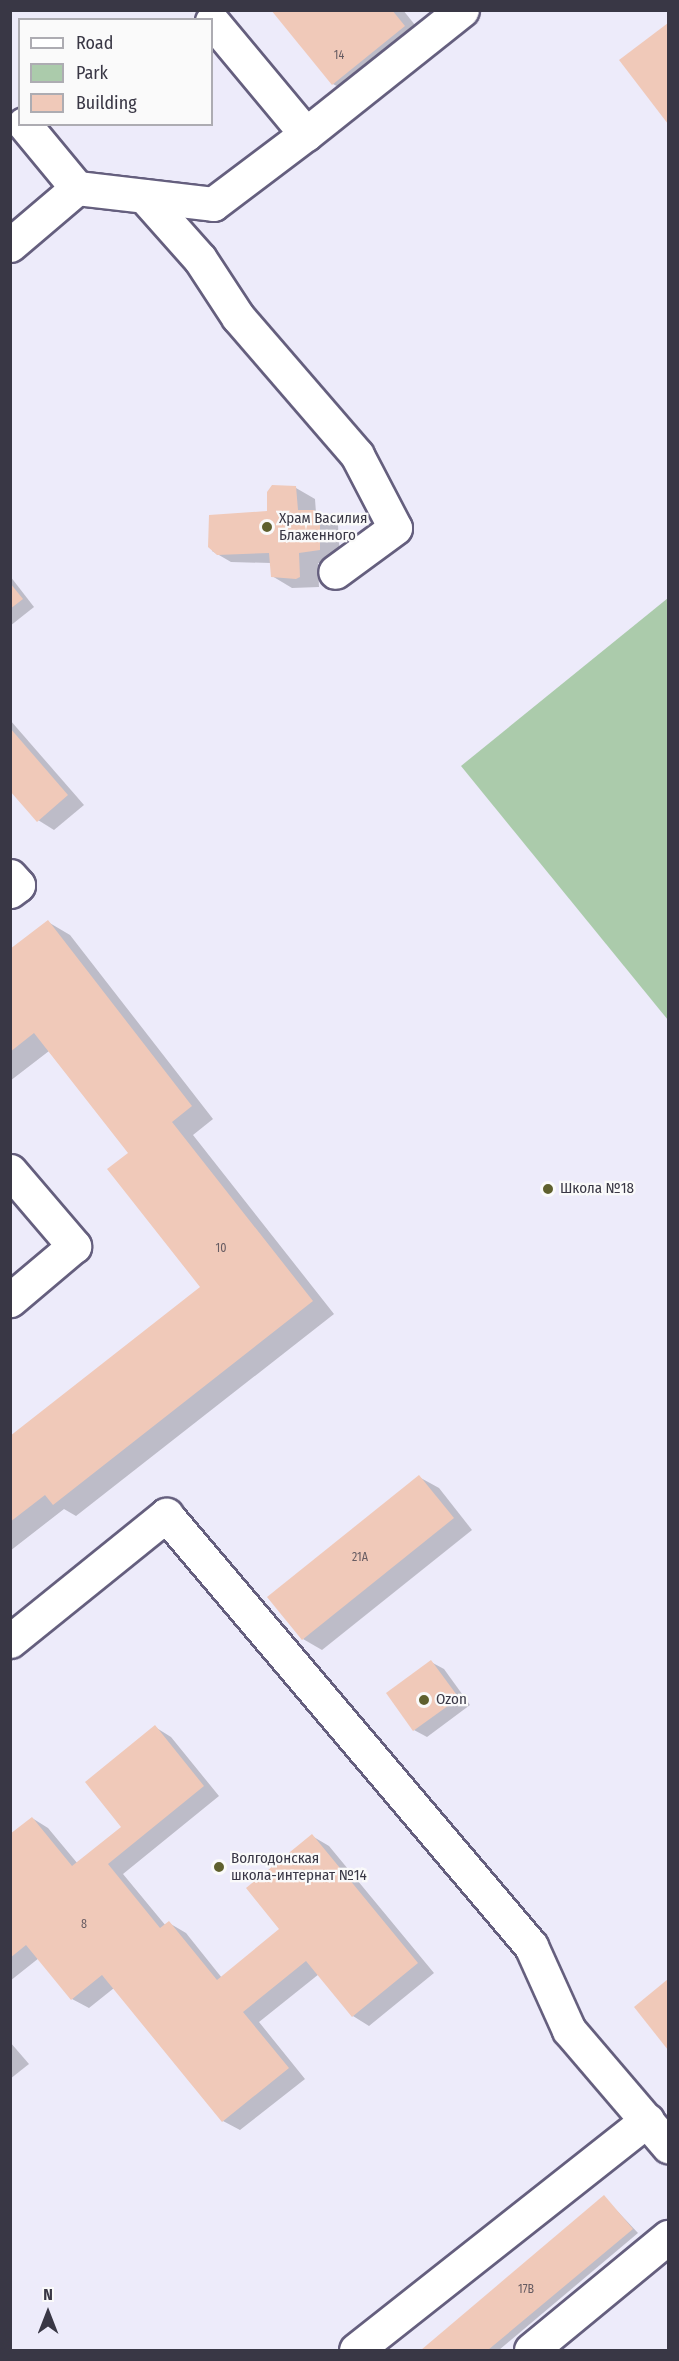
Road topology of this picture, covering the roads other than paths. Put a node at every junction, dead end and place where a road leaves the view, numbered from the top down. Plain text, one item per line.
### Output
1 (462, 10) edge
2 (213, 22) edge
3 (26, 126) edge
4 (306, 134) junction
5 (77, 188) junction
6 (144, 196) junction
7 (10, 245) edge
8 (335, 572) dead end
9 (10, 876) edge
10 (10, 891) edge
11 (10, 1172) edge
12 (10, 1300) edge
13 (10, 1641) edge
14 (647, 2120) junction
15 (669, 2146) edge
16 (669, 2237) edge
17 (356, 2350) edge
18 (531, 2350) edge

1 - 4 street
2 - 4 street
3 - 5 street
4 - 6 street
5 - 6 street
5 - 7 street
6 - 8 street
9 - 10 street
11 - 12 street
13 - 14 street
14 - 15 street
14 - 17 street
16 - 18 street

